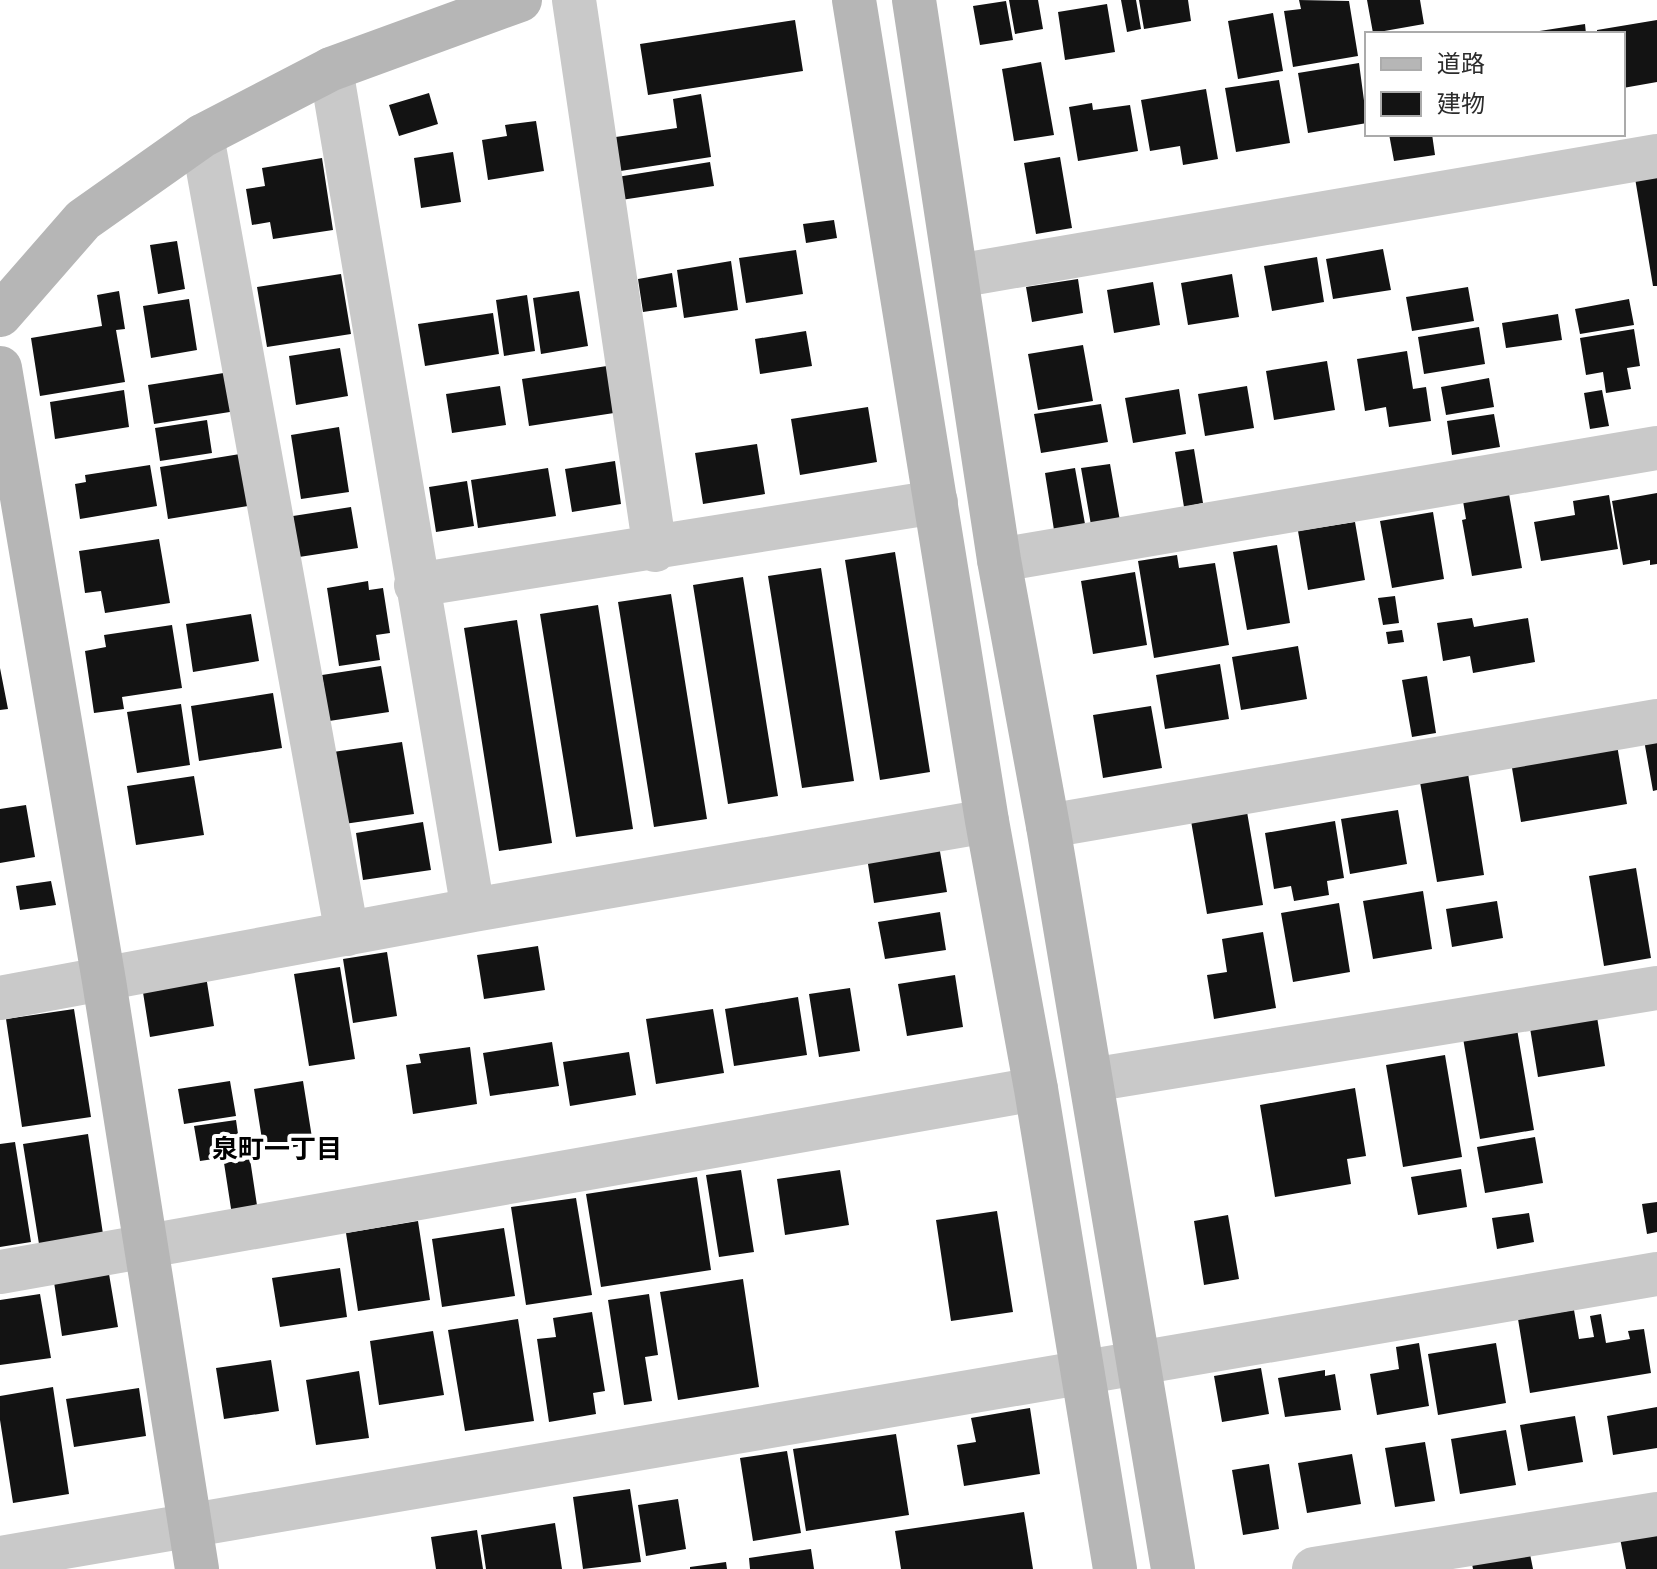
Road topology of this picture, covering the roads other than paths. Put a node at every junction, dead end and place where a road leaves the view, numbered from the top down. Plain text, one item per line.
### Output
1 (520, 0) edge
2 (574, 0) edge
3 (854, 0) edge
4 (914, 0) edge
5 (331, 69) junction
6 (202, 136) junction
7 (1657, 156) edge
8 (957, 276) junction
9 (0, 315) edge
10 (0, 368) edge
11 (1657, 448) edge
12 (936, 502) junction
13 (655, 550) junction
14 (999, 560) junction
15 (416, 585) junction
16 (1657, 721) edge
17 (987, 821) junction
18 (1048, 826) junction
19 (473, 910) junction
20 (347, 934) junction
21 (104, 981) junction
22 (1657, 988) edge
23 (0, 998) edge
24 (1091, 1080) junction
25 (1036, 1089) junction
26 (145, 1248) junction
27 (0, 1272) edge
28 (1657, 1274) edge
29 (1138, 1361) junction
30 (1080, 1370) junction
31 (1657, 1514) edge
32 (188, 1523) junction
33 (0, 1558) edge
34 (197, 1569) edge
35 (1115, 1569) edge
36 (1173, 1569) edge
37 (1314, 1569) edge

1 - 5 street
2 - 13 street
3 - 12 street
4 - 8 street
5 - 6 street
5 - 15 street
6 - 9 street
6 - 20 street
7 - 8 street
8 - 14 street
10 - 21 street
11 - 14 street
12 - 13 street
12 - 17 street
13 - 15 street
14 - 18 street
15 - 19 street
16 - 18 street
17 - 19 street
17 - 25 street
18 - 24 street
19 - 20 street
20 - 21 street
21 - 23 street
21 - 26 street
22 - 24 street
24 - 29 street
25 - 26 street
25 - 30 street
26 - 27 street
26 - 32 street
28 - 29 street
29 - 30 street
29 - 36 street
30 - 32 street
30 - 35 street
31 - 37 street
32 - 33 street
32 - 34 street

